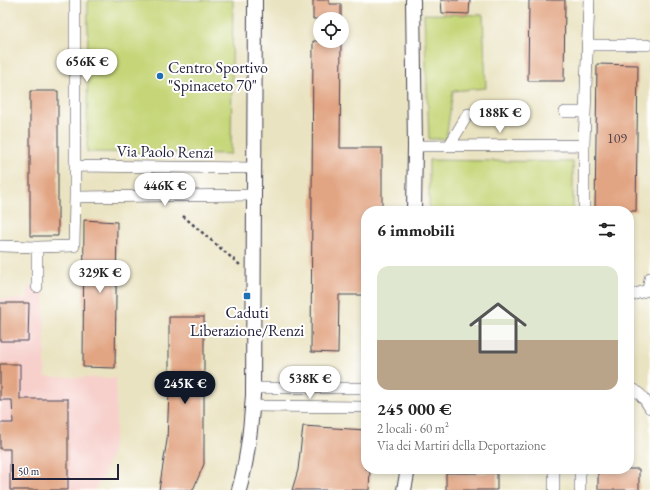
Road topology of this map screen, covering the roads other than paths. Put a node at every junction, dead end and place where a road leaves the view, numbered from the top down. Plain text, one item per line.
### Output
1 (75, 0) edge
2 (255, 0) edge
3 (413, 0) edge
4 (588, 0) edge
5 (647, 45) dead end
6 (587, 46) junction
7 (565, 112) dead end
8 (585, 112) junction
9 (468, 114) dead end
10 (584, 145) junction
11 (416, 146) junction
12 (449, 146) junction
13 (75, 166) junction
14 (255, 168) junction
15 (255, 195) junction
16 (75, 196) junction
17 (414, 206) edge
18 (584, 206) edge
19 (0, 246) edge
20 (37, 246) junction
21 (650, 278) edge
22 (37, 287) dead end
23 (634, 294) edge
24 (253, 388) junction
25 (361, 388) edge
26 (634, 390) edge
27 (252, 406) junction
28 (361, 407) edge
29 (650, 408) edge
30 (407, 474) edge
31 (554, 474) edge
32 (580, 474) edge
33 (239, 490) edge
34 (404, 490) edge
35 (554, 490) edge
36 (580, 490) edge

1 - 13 street
2 - 14 street
3 - 11 street
4 - 6 street
5 - 6 street
6 - 8 street
7 - 8 street
8 - 10 street
9 - 12 street
10 - 12 street
10 - 18 street
11 - 12 street
11 - 17 street
13 - 14 street, Via Paolo Renzi
13 - 16 street
14 - 15 street
15 - 16 street
15 - 24 street
16 - 20 street
19 - 20 street
20 - 22 street
21 - 23 street
24 - 25 street
24 - 27 street
26 - 29 street
27 - 28 street
27 - 33 street
30 - 34 street
31 - 35 street
32 - 36 street

